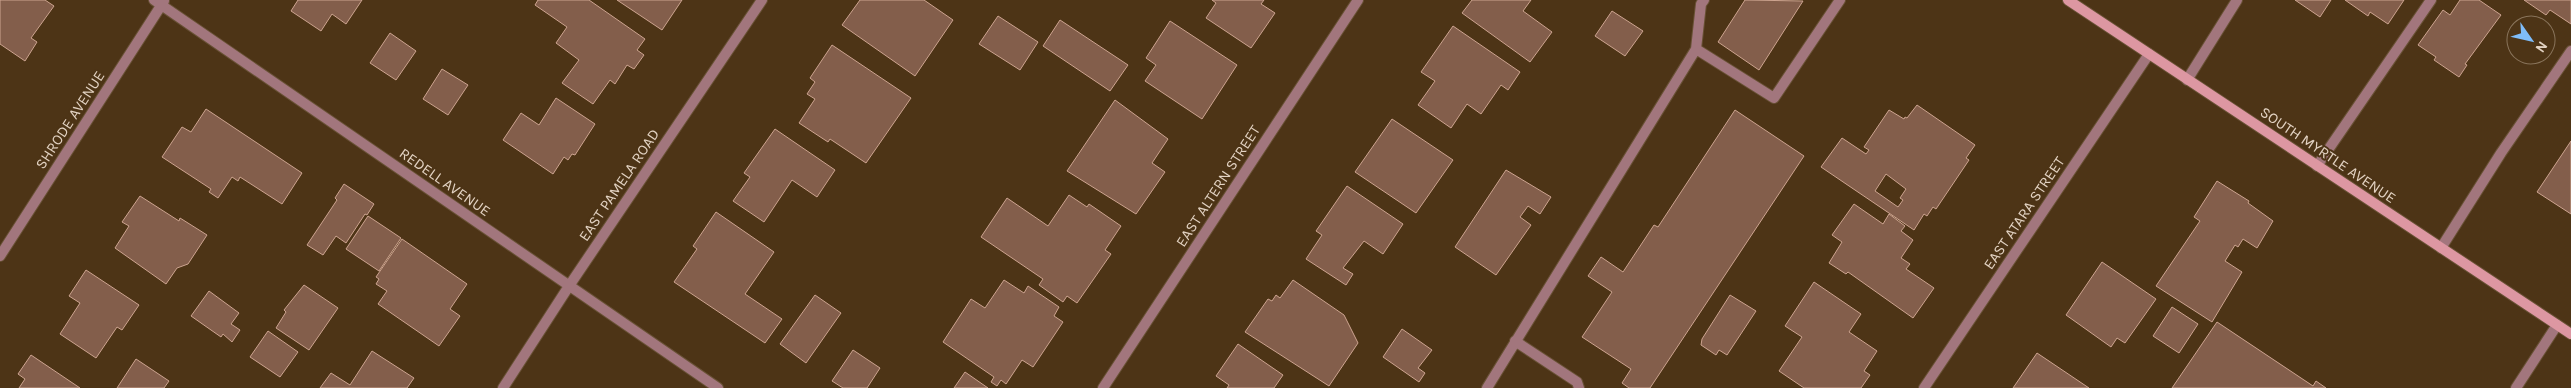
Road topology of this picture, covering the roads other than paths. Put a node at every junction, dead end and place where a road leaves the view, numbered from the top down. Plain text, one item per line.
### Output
1 (762, 0) edge
2 (1358, 0) edge
3 (1704, 0) edge
4 (1840, 0) edge
5 (2068, 0) edge
6 (2237, 0) edge
7 (2431, 0) edge
8 (160, 2) edge
9 (1696, 49) junction
10 (2571, 51) edge
11 (2149, 54) junction
12 (2187, 80) junction
13 (2317, 166) junction
14 (2441, 248) junction
15 (0, 256) edge
16 (569, 286) junction
17 (2557, 324) junction
18 (2571, 334) edge
19 (1515, 341) junction
20 (503, 388) edge
21 (718, 388) edge
22 (1103, 388) edge
23 (1487, 388) edge
24 (1579, 388) edge
25 (1924, 388) edge
26 (2516, 388) edge

1 - 16 street, EAST PAMELA ROAD
2 - 22 street, EAST ALTERN STREET
3 - 9 street
4 - 9 street
5 - 11 main road, SOUTH MYRTLE AVENUE
6 - 12 street
7 - 13 street
8 - 15 street, SHRODE AVENUE
8 - 16 street, REDELL AVENUE
9 - 19 street
10 - 14 street
11 - 12 main road, SOUTH MYRTLE AVENUE
11 - 25 street, EAST ATARA STREET
12 - 13 main road, SOUTH MYRTLE AVENUE
13 - 14 main road, SOUTH MYRTLE AVENUE
14 - 17 main road, SOUTH MYRTLE AVENUE
16 - 20 street, EAST PAMELA ROAD
16 - 21 street, REDELL AVENUE
17 - 18 main road, SOUTH MYRTLE AVENUE
17 - 26 street
19 - 23 street
19 - 24 street

